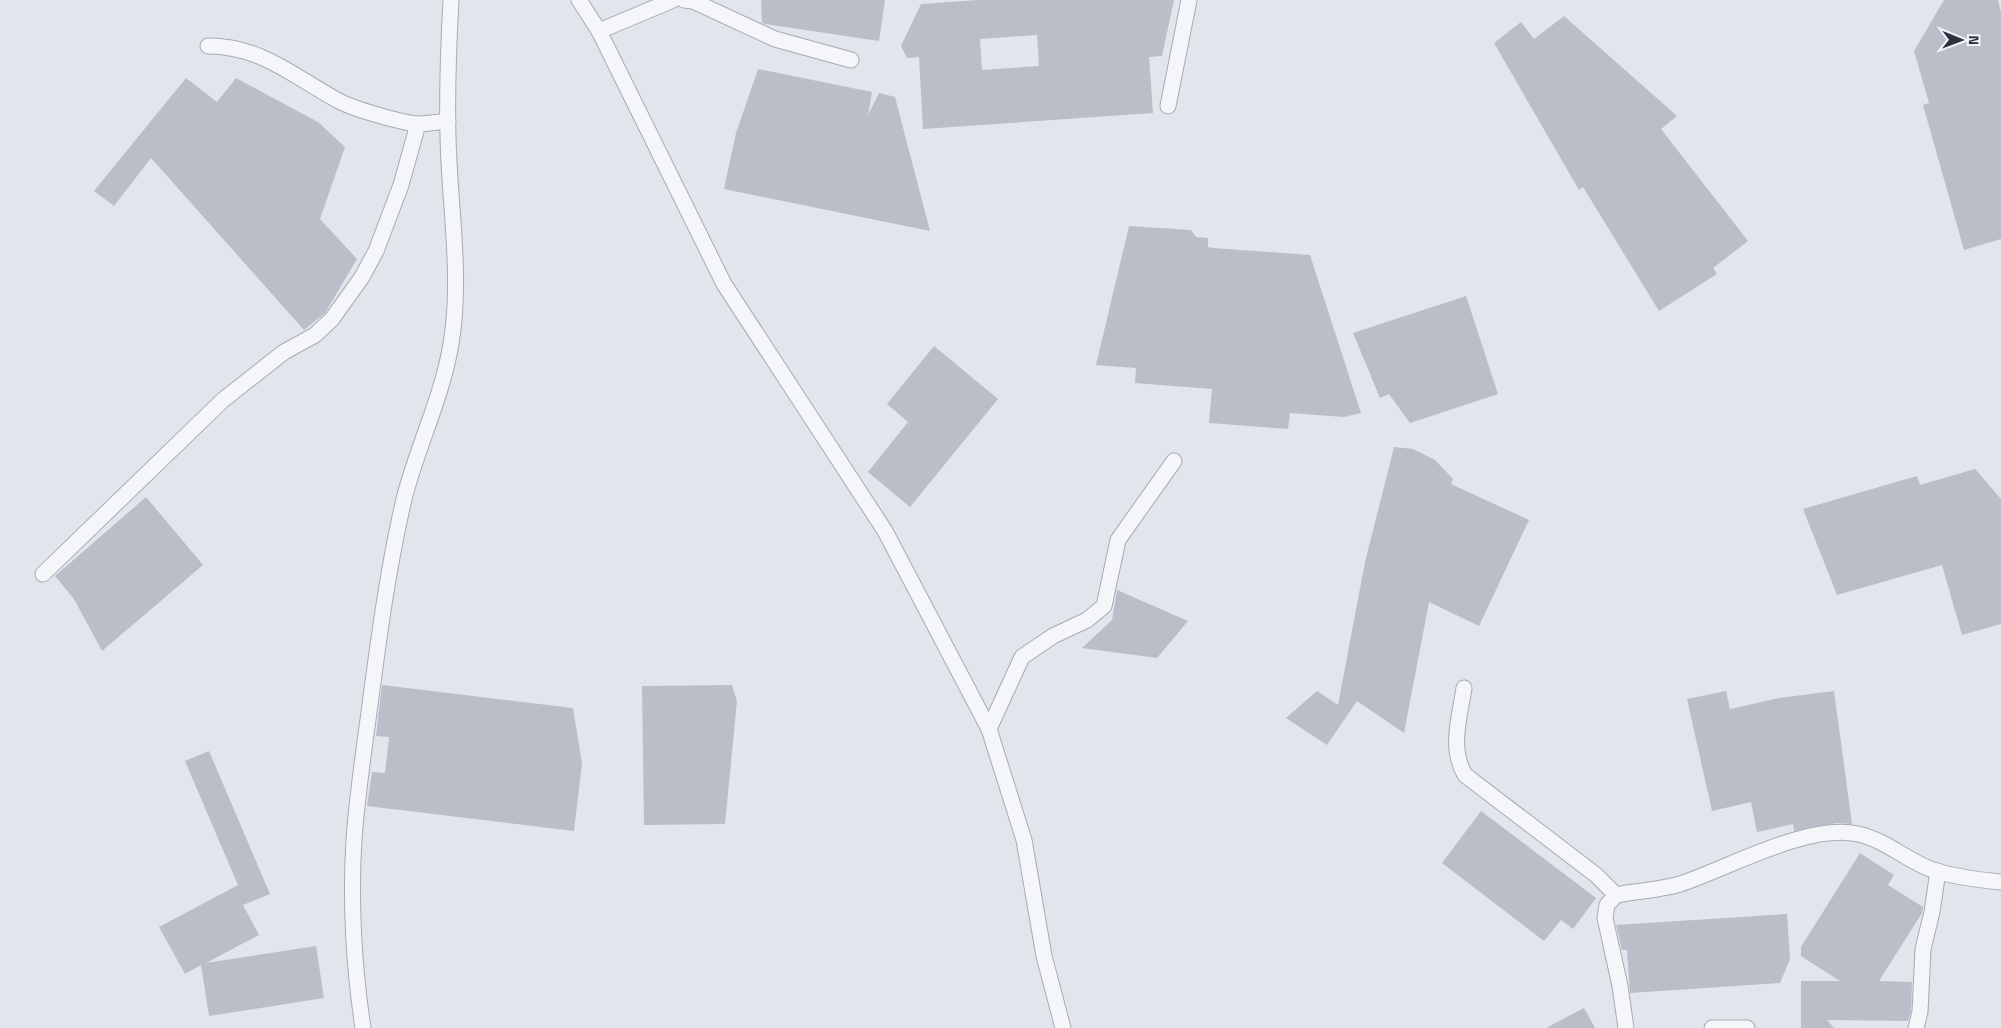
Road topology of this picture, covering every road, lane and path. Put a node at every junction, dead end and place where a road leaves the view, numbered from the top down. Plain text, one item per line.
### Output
1 (450, 0) edge
2 (579, 0) edge
3 (673, 0) edge
4 (684, 0) edge
5 (1189, 0) edge
6 (599, 31) junction
7 (208, 46) dead end
8 (851, 60) dead end
9 (1168, 106) dead end
10 (448, 122) junction
11 (418, 124) junction
12 (1174, 461) dead end
13 (43, 574) dead end
14 (1464, 688) dead end
15 (990, 728) junction
16 (1938, 871) junction
17 (2001, 882) edge
18 (1616, 895) junction
19 (363, 1028) edge
20 (1062, 1028) edge
21 (1626, 1028) edge
22 (1712, 1028) edge
23 (1747, 1028) edge
24 (1916, 1028) edge

1 - 10 street
2 - 6 street
3 - 6 street
4 - 8 street
5 - 9 street
6 - 15 street
7 - 11 street
10 - 11 street
10 - 19 street
11 - 13 street
12 - 15 street
14 - 18 street
15 - 20 street
16 - 17 street
16 - 18 street
16 - 24 street
18 - 21 street
22 - 23 street

